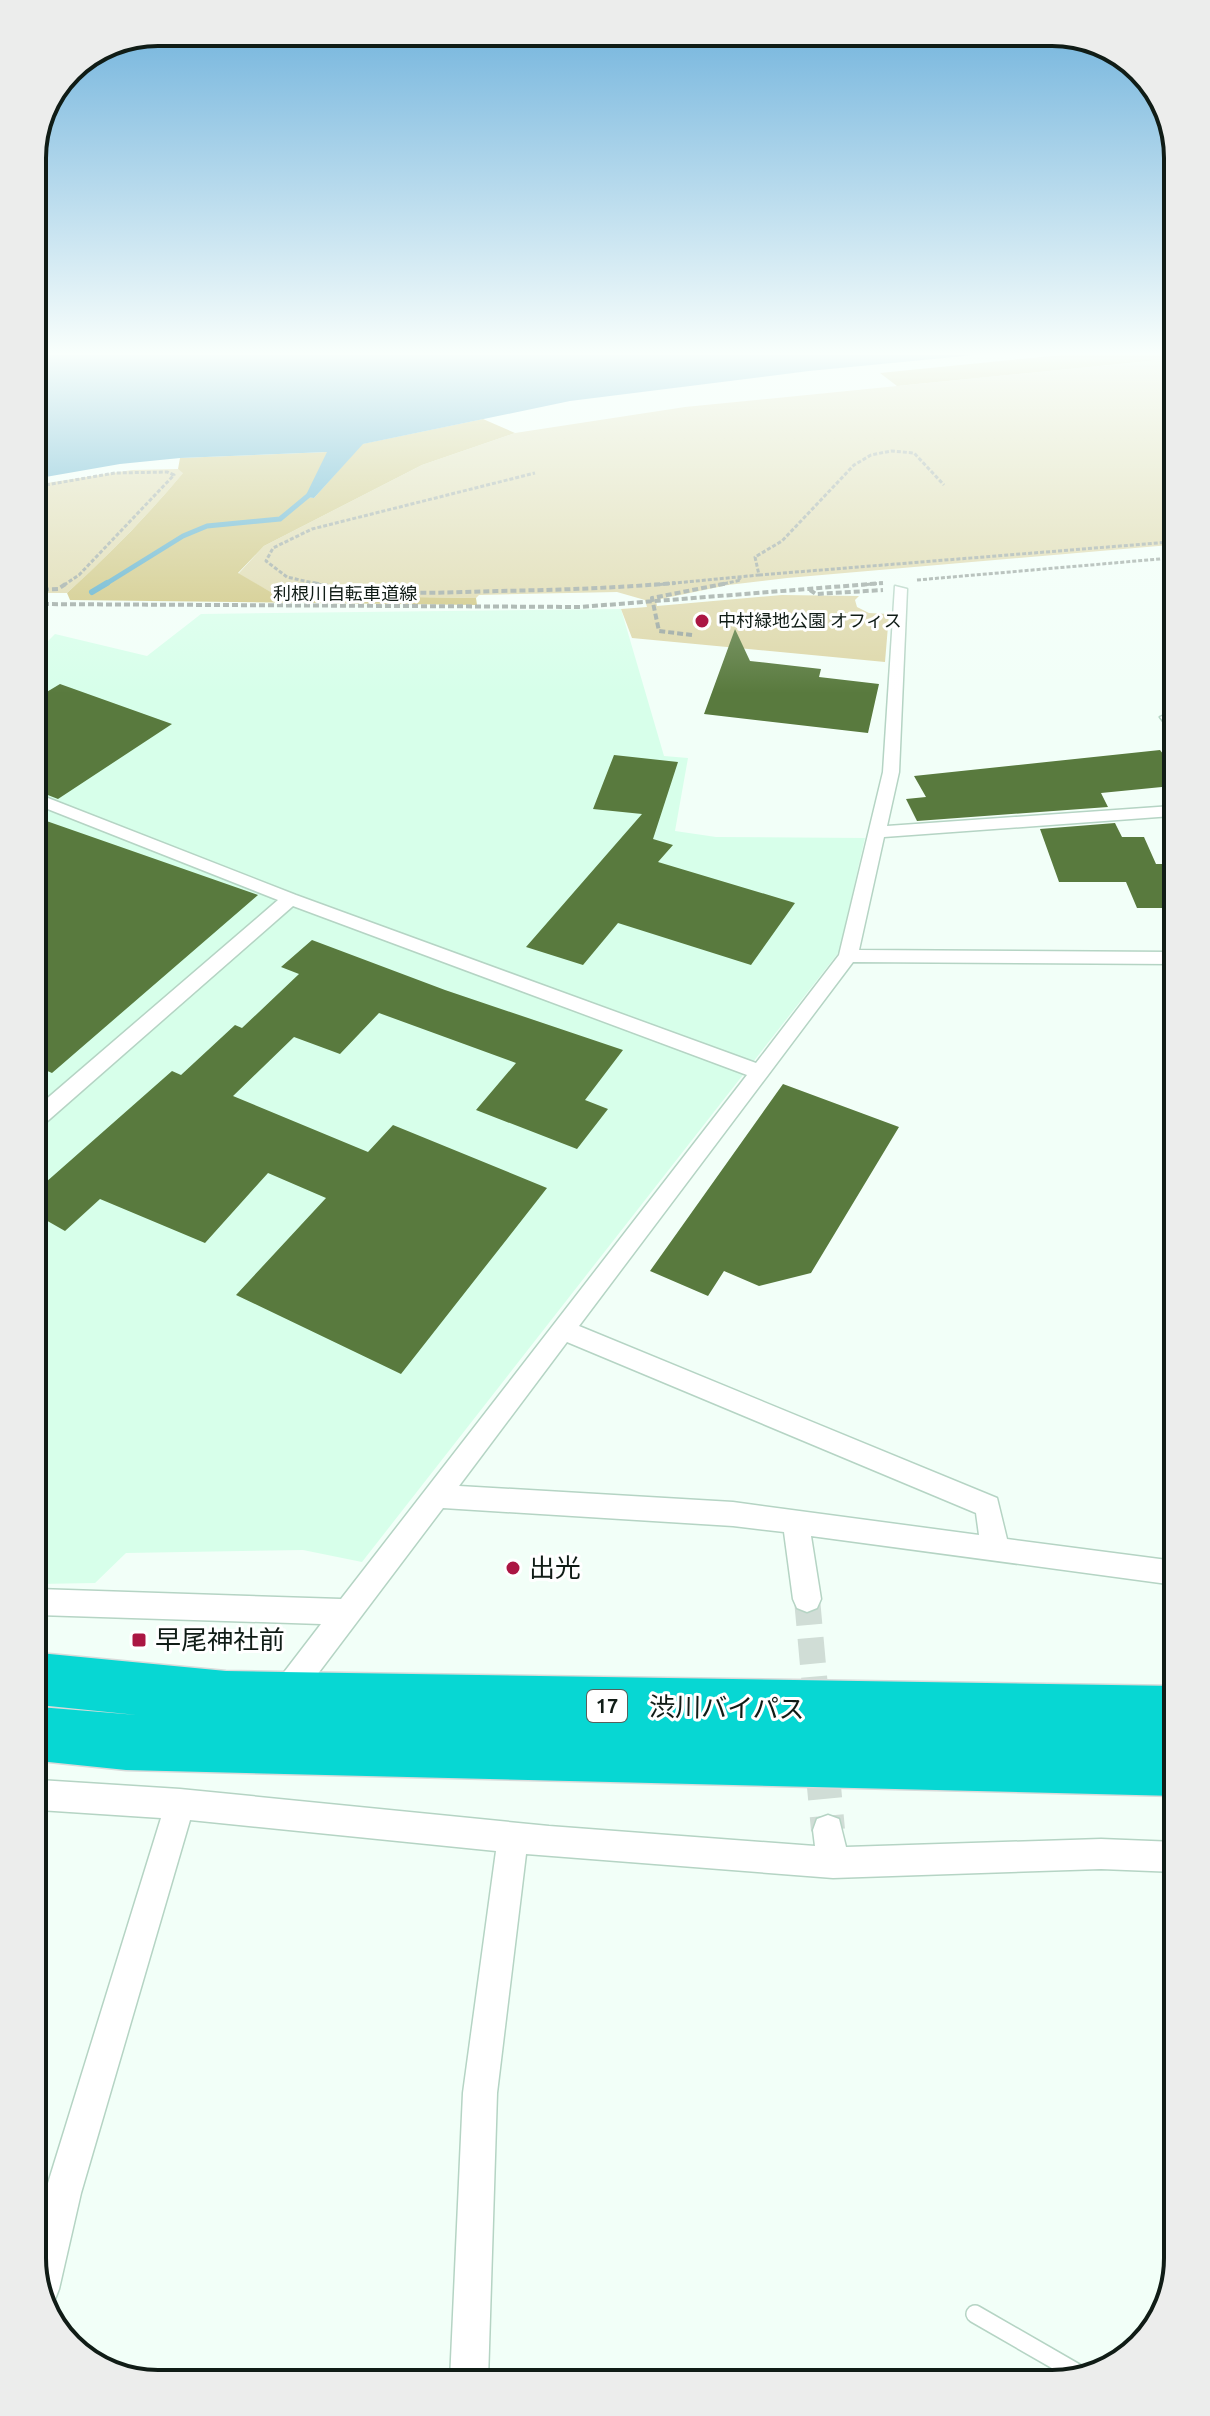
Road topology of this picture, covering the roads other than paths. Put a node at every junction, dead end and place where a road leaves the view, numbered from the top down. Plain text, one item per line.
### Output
1 (900, 589) road end
2 (46, 802) edge
3 (1164, 812) edge
4 (877, 832) junction
5 (290, 899) junction
6 (848, 956) junction
7 (1164, 958) edge
8 (760, 1072) junction
9 (46, 1111) edge
10 (563, 1330) junction
11 (436, 1496) junction
12 (796, 1523) junction
13 (995, 1549) junction
14 (1164, 1572) edge
15 (807, 1599) tunnel mouth
16 (46, 1602) edge
17 (345, 1612) junction
18 (46, 1680) edge
19 (282, 1699) junction
20 (1164, 1713) edge
21 (46, 1735) edge
22 (1164, 1768) edge
23 (46, 1795) edge
24 (180, 1804) junction
25 (828, 1830) tunnel mouth
26 (513, 1837) junction
27 (1164, 1857) edge
28 (833, 1863) junction
29 (47, 2265) edge
30 (975, 2314) dead end
31 (1070, 2368) edge
32 (469, 2370) edge

1 - 4 street
2 - 5 street
3 - 4 street
4 - 6 street
5 - 8 street
5 - 9 street
6 - 7 street
6 - 8 street
8 - 10 street
10 - 11 street
10 - 13 street
11 - 12 street
11 - 17 street
12 - 13 street
12 - 15 street
13 - 14 street
16 - 17 street
17 - 19 street
18 - 19 highway, 渋川バイパス / 17
19 - 20 highway, 渋川バイパス / 17
21 - 22 highway, 渋川バイパス / 17
23 - 24 street
24 - 26 street
24 - 29 street
25 - 28 street
26 - 28 street
26 - 32 street
27 - 28 street
30 - 31 lane

